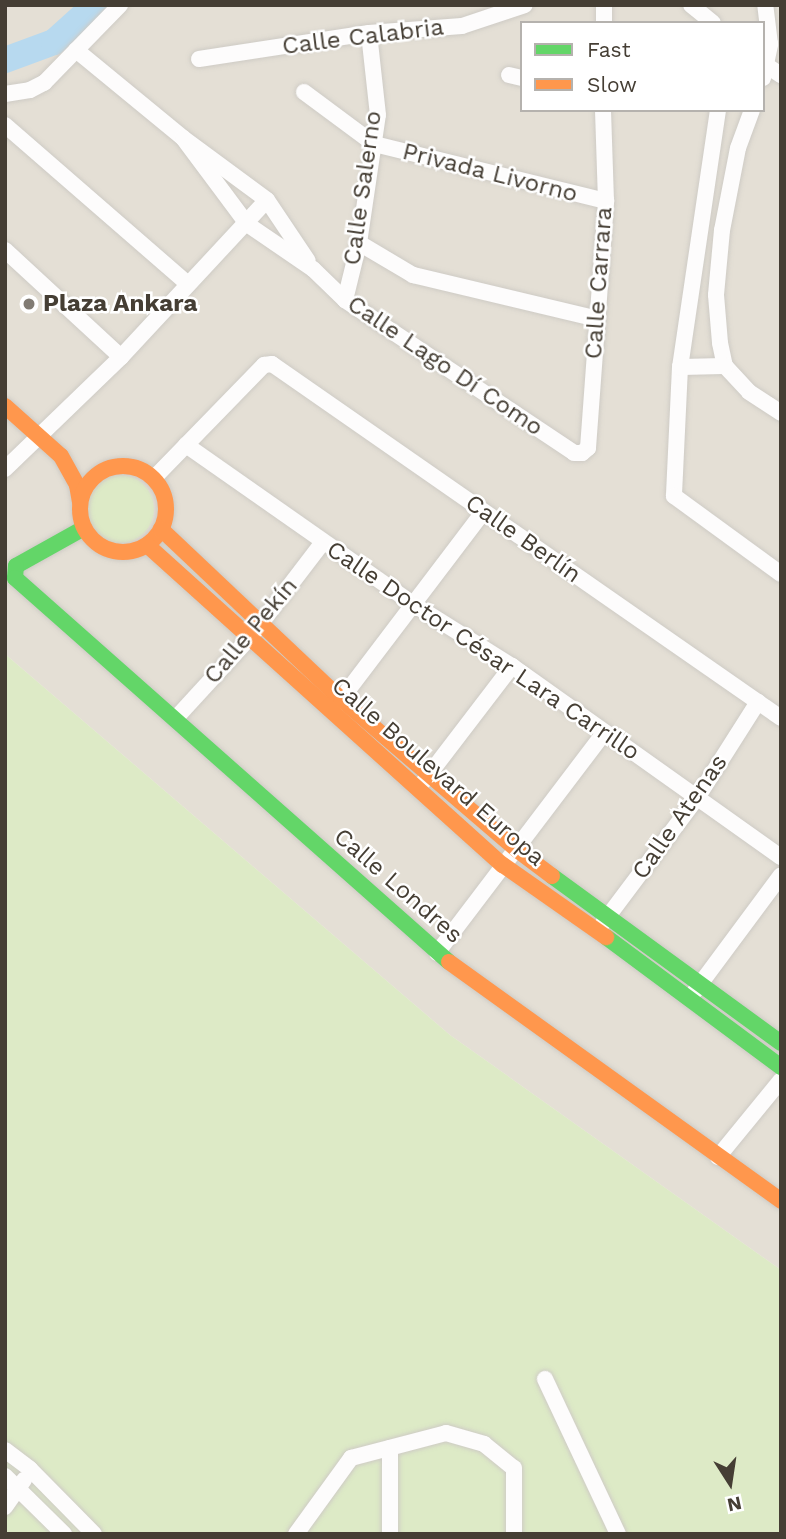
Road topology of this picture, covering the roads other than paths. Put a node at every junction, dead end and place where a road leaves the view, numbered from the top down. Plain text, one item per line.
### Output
1 (120, 5) edge
2 (525, 5) edge
3 (691, 5) edge
4 (765, 5) edge
5 (711, 21) edge
6 (369, 33) junction
7 (76, 50) junction
8 (199, 59) dead end
9 (769, 71) edge
10 (304, 92) dead end
11 (5, 94) edge
12 (603, 112) edge
13 (718, 112) edge
14 (751, 112) edge
15 (5, 125) edge
16 (183, 138) junction
17 (374, 144) junction
18 (267, 200) junction
19 (606, 201) junction
20 (247, 224) junction
21 (702, 225) junction
22 (722, 230) junction
23 (359, 243) junction
24 (5, 250) edge
25 (313, 269) junction
26 (188, 284) junction
27 (345, 300) junction
28 (597, 319) junction
29 (121, 357) junction
30 (725, 366) junction
31 (680, 367) junction
32 (5, 406) edge
33 (781, 413) edge
34 (38, 436) junction
35 (186, 445) junction
36 (582, 453) joint
37 (61, 456) junction
38 (5, 469) edge
39 (102, 471) junction
40 (154, 478) junction
41 (80, 502) junction
42 (482, 512) junction
43 (84, 528) junction
44 (161, 529) junction
45 (323, 542) junction
46 (148, 544) junction
47 (781, 574) edge
48 (215, 581) junction
49 (202, 596) junction
50 (413, 604) junction
51 (262, 622) junction
52 (252, 635) junction
53 (512, 666) junction
54 (758, 702) junction
55 (337, 705) junction
56 (176, 718) junction
57 (781, 718) edge
58 (604, 733) junction
59 (429, 774) junction
60 (418, 789) junction
61 (697, 798) junction
62 (516, 849) junction
63 (781, 857) edge
64 (503, 865) junction
65 (781, 875) edge
66 (602, 924) junction
67 (437, 953) junction
68 (700, 984) junction
69 (690, 998) junction
70 (781, 1043) edge
71 (781, 1067) edge
72 (781, 1080) edge
73 (718, 1157) junction
74 (781, 1201) edge
75 (545, 1379) dead end
76 (390, 1448) junction
77 (5, 1450) edge
78 (30, 1469) junction
79 (5, 1476) edge
80 (20, 1489) junction
81 (5, 1507) edge
82 (64, 1534) edge
83 (94, 1534) edge
84 (296, 1534) edge
85 (390, 1534) edge
86 (514, 1534) edge
87 (618, 1534) edge

1 - 7 street
2 - 6 street, Calle Calabria
3 - 5 street
4 - 9 street
6 - 8 street, Calle Calabria
6 - 17 street, Calle Salerno
7 - 11 street
7 - 16 street
10 - 17 street
12 - 19 street, Calle Carrara
13 - 21 street
14 - 22 street
15 - 26 street
16 - 18 street, Calle Lago Dí Como
16 - 20 street, Calle Lago Dí Como
17 - 19 street, Privada Livorno
17 - 23 street, Calle Salerno
18 - 20 street
18 - 25 street, Calle Lago Dí Como
19 - 28 street, Calle Carrara
20 - 25 street, Calle Lago Dí Como
20 - 26 street
21 - 22 street
21 - 31 street
22 - 30 street
23 - 27 street, Calle Salerno
23 - 28 street
24 - 29 street
25 - 27 street, Calle Lago Dí Como
26 - 29 street
27 - 36 street, Calle Lago Dí Como
28 - 36 street, Calle Carrara
29 - 34 street
30 - 31 street
30 - 33 street
31 - 47 street
32 - 34 main road
34 - 37 main road
34 - 38 street
35 - 40 street
35 - 42 street, Calle Berlín
35 - 45 street, Calle Doctor César Lara Carrillo
37 - 39 main road
37 - 41 main road
39 - 40 main road
39 - 41 main road
40 - 44 main road
41 - 43 main road
42 - 50 street
42 - 54 street, Calle Berlín
43 - 46 main road
43 - 56 main road, Calle Londres
44 - 46 main road
44 - 48 main road, Calle Boulevard Europa
45 - 50 street, Calle Doctor César Lara Carrillo
45 - 51 street, Calle Pekín
46 - 49 main road, Calle Boulevard Europa
48 - 49 main road
48 - 51 main road, Calle Boulevard Europa
49 - 52 main road, Calle Boulevard Europa
50 - 53 street, Calle Doctor César Lara Carrillo
50 - 55 street
51 - 52 street, Calle Pekín
51 - 55 main road, Calle Boulevard Europa
52 - 55 main road, Calle Boulevard Europa
52 - 56 street, Calle Pekín
53 - 58 street, Calle Doctor César Lara Carrillo
53 - 59 street
54 - 57 street, Calle Berlín
54 - 61 street, Calle Atenas
55 - 59 main road, Calle Boulevard Europa
55 - 60 main road, Calle Boulevard Europa
56 - 67 main road, Calle Londres
58 - 61 street, Calle Doctor César Lara Carrillo
58 - 62 street
59 - 60 street
59 - 62 main road, Calle Boulevard Europa
60 - 64 main road, Calle Boulevard Europa
61 - 63 street, Calle Doctor César Lara Carrillo
61 - 66 street, Calle Atenas
62 - 64 street
62 - 66 main road, Calle Boulevard Europa
64 - 66 main road, Calle Boulevard Europa
64 - 67 street
65 - 68 street
66 - 68 main road, Calle Boulevard Europa
66 - 69 main road, Calle Boulevard Europa
67 - 73 main road, Calle Londres
68 - 69 street
68 - 70 main road, Calle Boulevard Europa
69 - 71 main road, Calle Boulevard Europa
72 - 73 street
73 - 74 main road, Calle Londres
75 - 87 street
76 - 84 street
76 - 85 street
76 - 86 street
77 - 78 street
78 - 80 street
78 - 83 street
79 - 80 street
80 - 81 street
80 - 82 street

